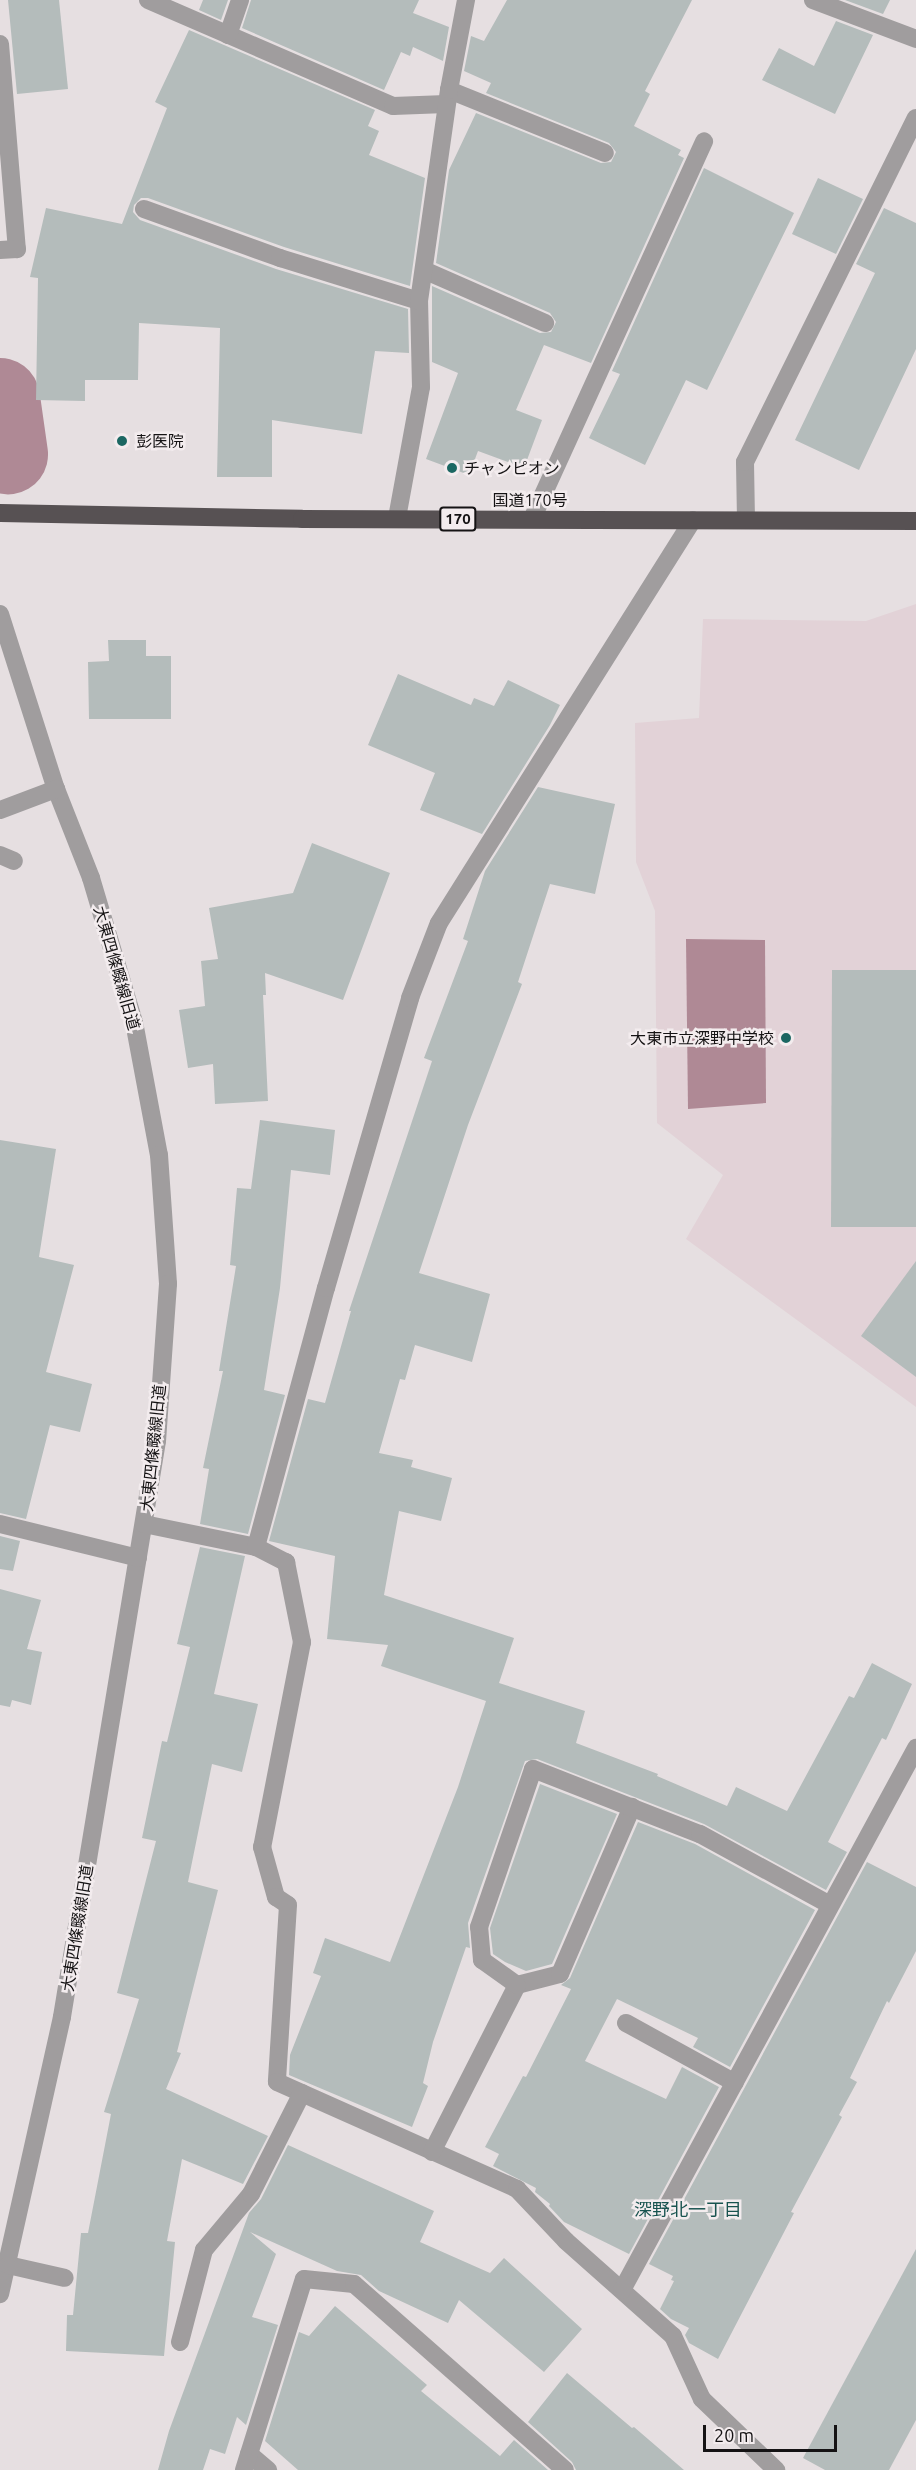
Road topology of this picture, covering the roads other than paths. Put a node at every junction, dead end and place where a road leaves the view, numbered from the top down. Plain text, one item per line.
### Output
1 (148, 0) edge
2 (240, 0) edge
3 (466, 0) edge
4 (813, 0) edge
5 (228, 35) junction
6 (916, 39) edge
7 (0, 44) edge
8 (447, 97) junction
9 (916, 118) edge
10 (704, 141) dead end
11 (605, 153) dead end
12 (144, 209) dead end
13 (9, 250) edge
14 (426, 272) junction
15 (419, 301) junction
16 (545, 323) dead end
17 (0, 513) edge
18 (398, 518) junction
19 (532, 519) junction
20 (693, 520) junction
21 (746, 520) junction
22 (916, 521) edge
23 (0, 614) edge
24 (56, 789) junction
25 (0, 810) edge
26 (0, 1524) edge
27 (144, 1524) junction
28 (256, 1547) junction
29 (138, 1558) junction
30 (916, 1748) edge
31 (632, 1807) junction
32 (830, 1905) junction
33 (517, 1985) junction
34 (626, 2023) dead end
35 (735, 2083) junction
36 (302, 2093) junction
37 (432, 2152) junction
38 (8, 2265) junction
39 (65, 2278) dead end
40 (622, 2290) junction
41 (0, 2294) edge
42 (180, 2342) dead end
43 (247, 2462) edge
44 (268, 2470) edge
45 (565, 2470) edge
46 (776, 2470) edge

1 - 5 street
2 - 5 street
3 - 8 street
4 - 6 street
5 - 8 street
7 - 13 street
8 - 11 street
8 - 14 street
9 - 21 street
10 - 19 street
12 - 15 street
14 - 15 street
14 - 16 street
15 - 18 street
17 - 18 highway, 国道170号 / 170
18 - 19 highway, 国道170号 / 170
19 - 20 highway, 国道170号 / 170
20 - 21 highway, 国道170号 / 170
20 - 28 street
21 - 22 highway, 国道170号 / 170
23 - 24 street, 大東四條畷線旧道
24 - 25 street
24 - 27 street, 大東四條畷線旧道
26 - 29 street
27 - 28 street
27 - 29 street, 大東四條畷線旧道
28 - 36 street
29 - 38 street, 大東四條畷線旧道
30 - 32 street
31 - 32 street
31 - 33 street
31 - 33 street
32 - 35 street
33 - 37 street
34 - 35 street
35 - 40 street
36 - 37 street
36 - 42 street
37 - 40 street
38 - 39 street
38 - 41 street, 大東四條畷線旧道
40 - 46 street
43 - 44 street
43 - 45 street

